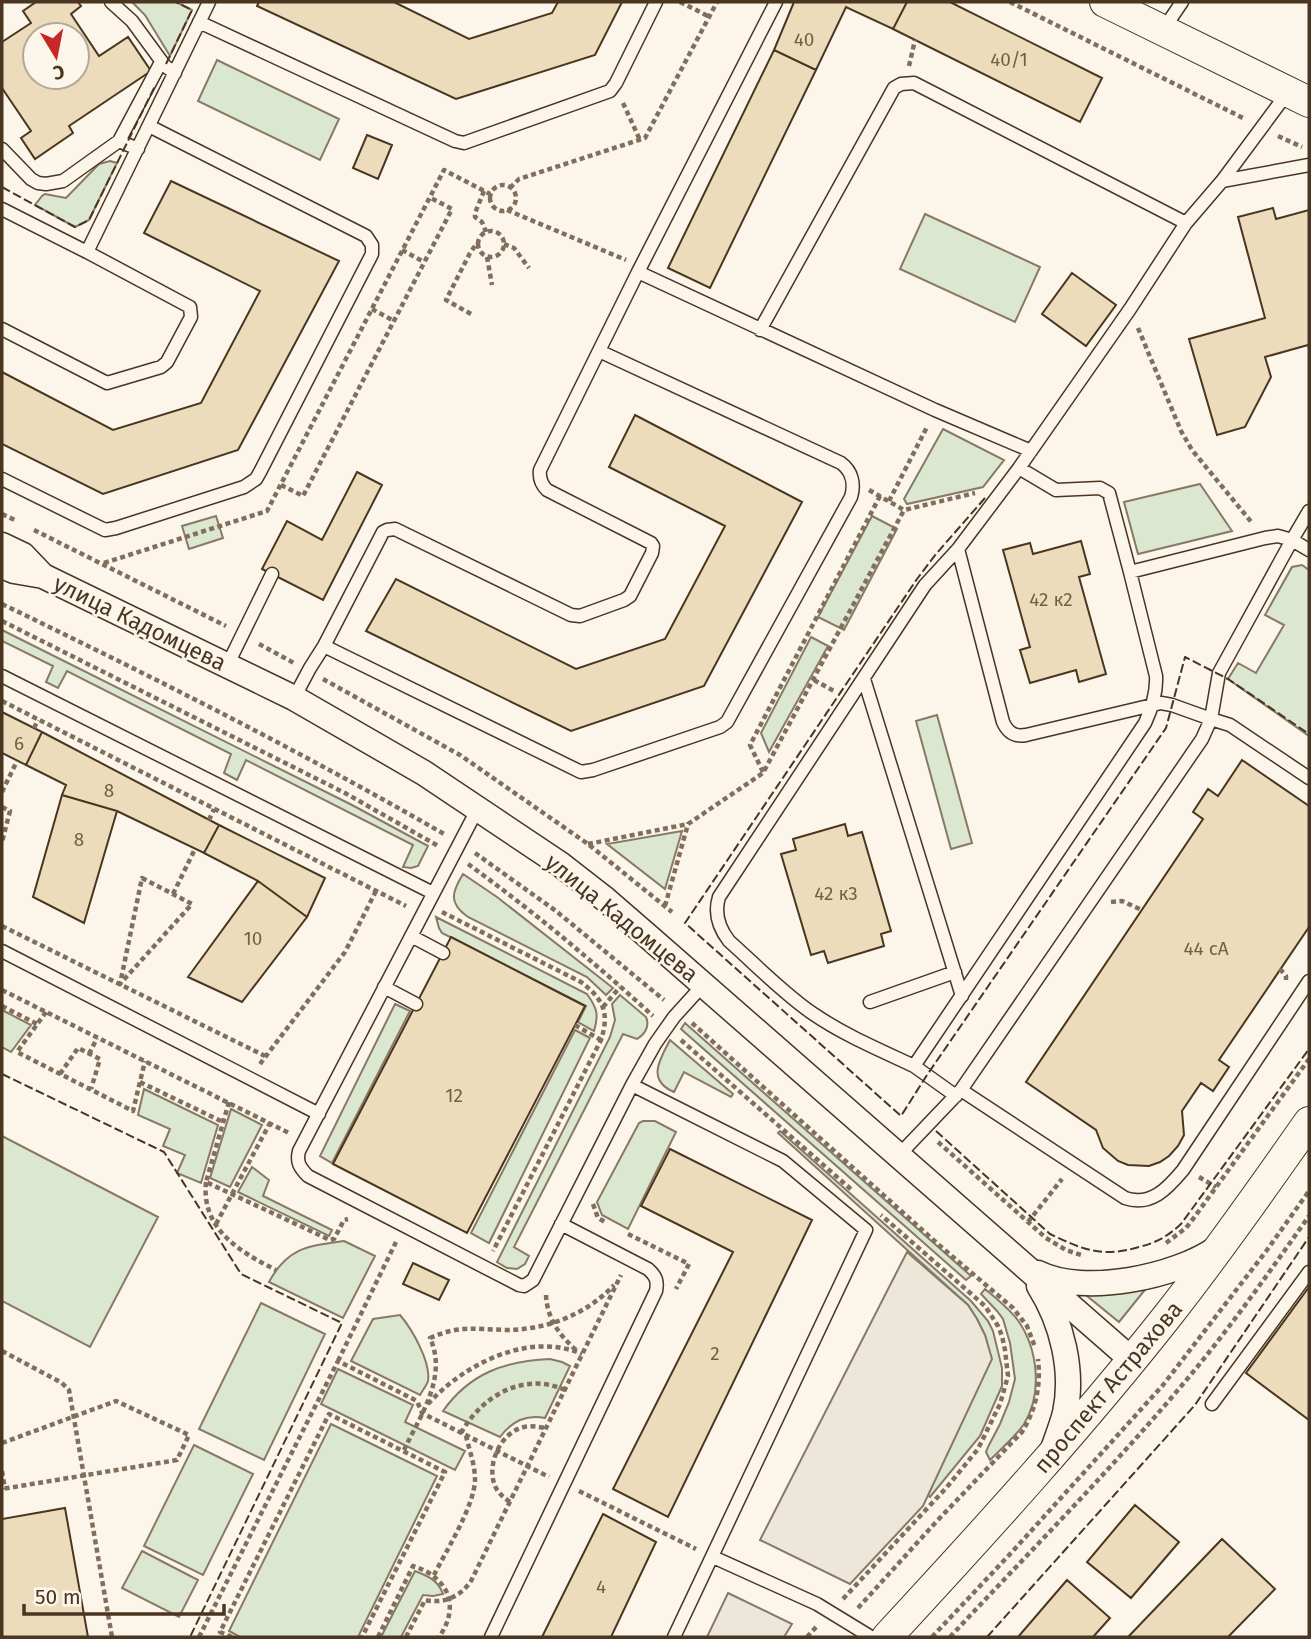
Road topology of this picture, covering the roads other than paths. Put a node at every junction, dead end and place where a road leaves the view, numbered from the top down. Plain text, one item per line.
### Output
1 (111, 2) edge
2 (209, 2) edge
3 (656, 2) edge
4 (776, 2) edge
5 (1105, 2) edge
6 (1182, 2) edge
7 (199, 22) junction
8 (1163, 30) junction
9 (161, 62) junction
10 (175, 73) junction
11 (1299, 97) edge
12 (149, 126) junction
13 (119, 141) junction
14 (2, 149) edge
15 (138, 149) junction
16 (1309, 165) edge
17 (1222, 181) junction
18 (2, 209) edge
19 (1186, 223) junction
20 (87, 252) junction
21 (640, 269) junction
22 (2, 329) edge
23 (760, 330) junction
24 (599, 351) junction
25 (1031, 451) junction
26 (1019, 468) junction
27 (2, 479) edge
28 (1309, 511) edge
29 (1292, 540) junction
30 (2, 545) edge
31 (958, 549) junction
32 (1309, 550) edge
33 (2, 566) edge
34 (1130, 572) junction
35 (272, 574) dead end
36 (43, 576) junction
37 (324, 646) junction
38 (227, 666) junction
39 (2, 676) edge
40 (864, 680) junction
41 (294, 698) junction
42 (1152, 705) junction
43 (1211, 719) junction
44 (1309, 778) edge
45 (478, 808) junction
46 (427, 904) junction
47 (411, 936) junction
48 (2, 951) edge
49 (443, 953) dead end
50 (955, 972) junction
51 (1309, 981) edge
52 (703, 985) junction
53 (384, 987) junction
54 (962, 996) junction
55 (870, 1002) dead end
56 (416, 1004) dead end
57 (914, 1066) junction
58 (632, 1084) junction
59 (958, 1093) junction
60 (319, 1114) junction
61 (1309, 1122) edge
62 (899, 1155) junction
63 (561, 1224) junction
64 (1223, 1244) junction
65 (1024, 1266) junction
66 (1309, 1272) edge
67 (1132, 1360) junction
68 (1212, 1404) dead end
69 (1049, 1459) junction
70 (713, 1557) junction
71 (491, 1637) edge
72 (674, 1637) edge
73 (871, 1637) edge
74 (887, 1637) edge

1 - 9 lane
2 - 7 lane
3 - 7 lane
4 - 21 lane
5 - 8 street
6 - 8 lane
7 - 10 lane
8 - 11 street
9 - 10 lane
9 - 13 lane
10 - 12 lane
11 - 17 lane
12 - 15 lane
12 - 27 lane
13 - 14 lane
13 - 15 lane
15 - 20 lane
16 - 17 lane
17 - 19 lane
18 - 20 lane
19 - 23 lane
19 - 25 lane
20 - 22 lane
21 - 23 lane
21 - 24 lane
23 - 25 lane
24 - 37 lane
24 - 37 lane
25 - 26 lane
26 - 31 lane
26 - 34 lane
28 - 29 lane
29 - 32 lane
29 - 34 lane
29 - 43 lane
30 - 36 street, улица Кадомцева
31 - 40 lane
31 - 42 lane
33 - 36 street, улица Кадомцева
34 - 42 lane
35 - 38 lane
36 - 38 street, улица Кадомцева
37 - 41 lane
38 - 41 street, улица Кадомцева
39 - 46 lane
40 - 50 lane
40 - 57 lane
41 - 45 street, улица Кадомцева
42 - 43 lane
42 - 54 lane
43 - 44 lane
43 - 59 lane
45 - 46 lane
45 - 52 street, улица Кадомцева
46 - 47 lane
47 - 49 lane
47 - 53 lane
48 - 60 lane
50 - 54 lane
50 - 55 lane
51 - 59 lane
52 - 58 lane
52 - 62 street, улица Кадомцева
53 - 56 lane
53 - 60 lane
54 - 57 lane
57 - 59 lane
58 - 63 lane
58 - 70 lane
59 - 62 lane
60 - 63 lane
61 - 64 street, проспект Астрахова
62 - 65 street, улица Кадомцева
63 - 71 lane
64 - 65 street
64 - 67 street, проспект Астрахова
65 - 67 street, улица Кадомцева
65 - 69 street
66 - 68 lane
67 - 69 street, проспект Астрахова
69 - 74 street, проспект Астрахова
70 - 72 lane
70 - 73 lane

